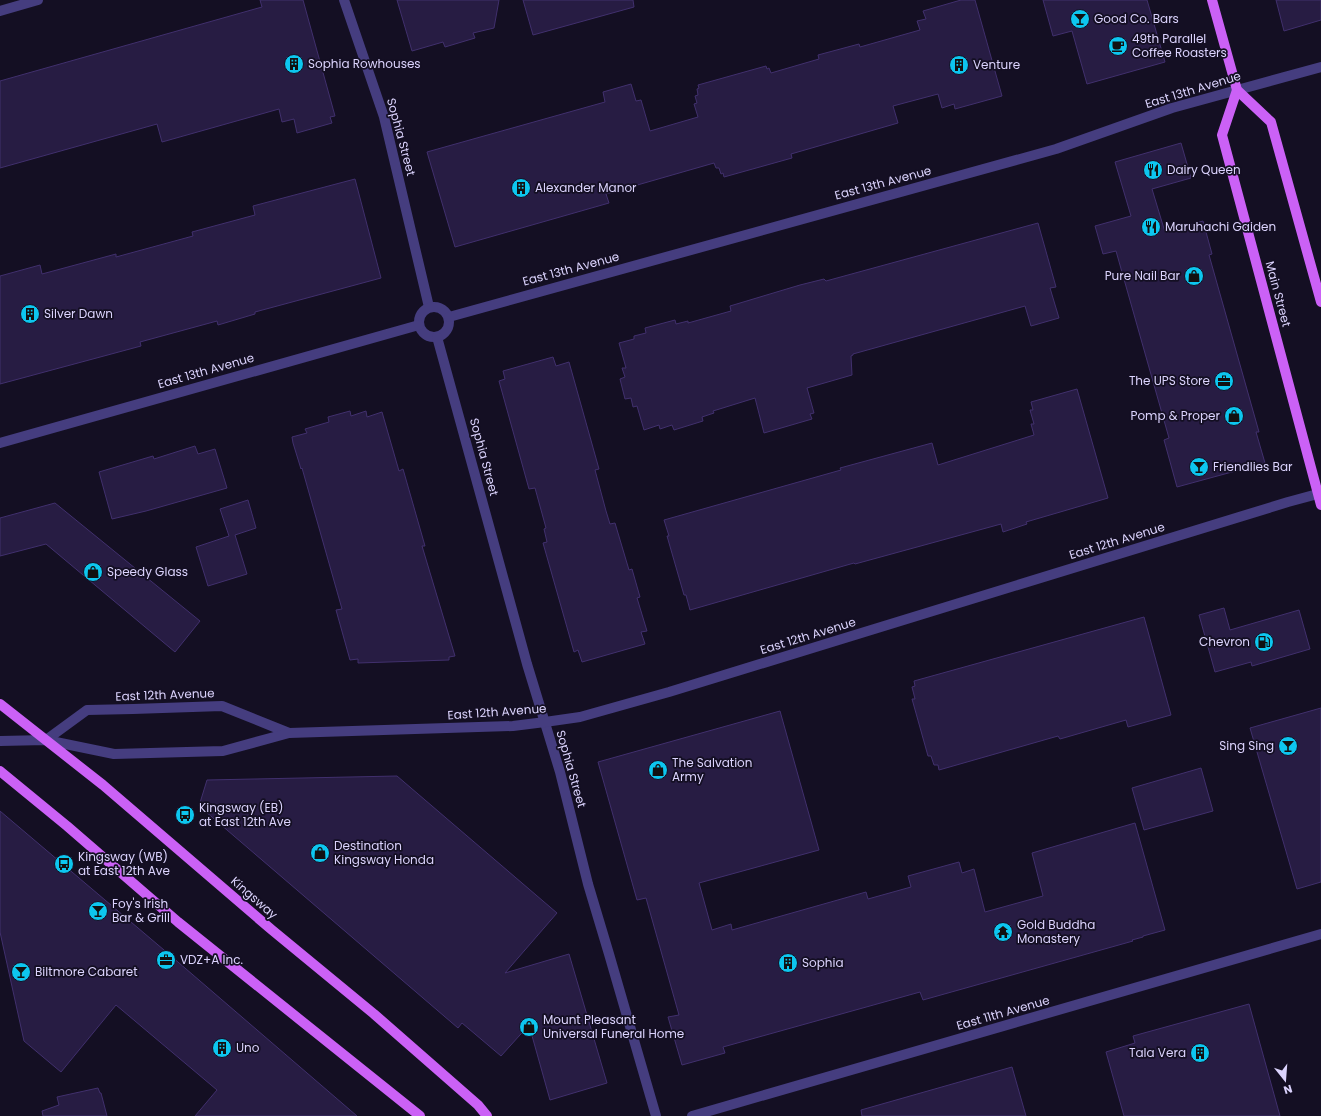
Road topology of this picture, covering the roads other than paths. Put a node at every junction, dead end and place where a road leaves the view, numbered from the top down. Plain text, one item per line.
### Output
1 (38, 0) edge
2 (344, 0) edge
3 (1212, 0) edge
4 (0, 11) edge
5 (1321, 66) edge
6 (1237, 90) junction
7 (1321, 302) edge
8 (429, 307) junction
9 (449, 317) junction
10 (419, 325) junction
11 (437, 337) junction
12 (0, 443) edge
13 (1320, 494) edge
14 (1321, 505) edge
15 (0, 704) edge
16 (545, 722) junction
17 (289, 733) junction
18 (46, 740) junction
19 (0, 741) edge
20 (0, 771) edge
21 (1321, 934) edge
22 (420, 1116) edge
23 (487, 1116) edge
24 (656, 1116) edge
25 (692, 1116) edge

1 - 4 street
2 - 8 street, Sophia Street
3 - 6 main road
5 - 6 street, East 13th Avenue
6 - 7 main road
6 - 9 street, East 13th Avenue
6 - 13 main road, Main Street
8 - 9 street
8 - 10 street
9 - 11 street
10 - 11 street
10 - 12 street, East 13th Avenue
11 - 16 street, Sophia Street
13 - 14 main road, Main Street
13 - 16 street, East 12th Avenue
15 - 18 main road, Kingsway
16 - 17 street, East 12th Avenue
16 - 24 street, Sophia Street
17 - 18 street, East 12th Avenue
17 - 18 street, East 12th Avenue
18 - 19 street, East 12th Avenue
18 - 23 main road, Kingsway
20 - 22 main road
21 - 25 street, East 11th Avenue

